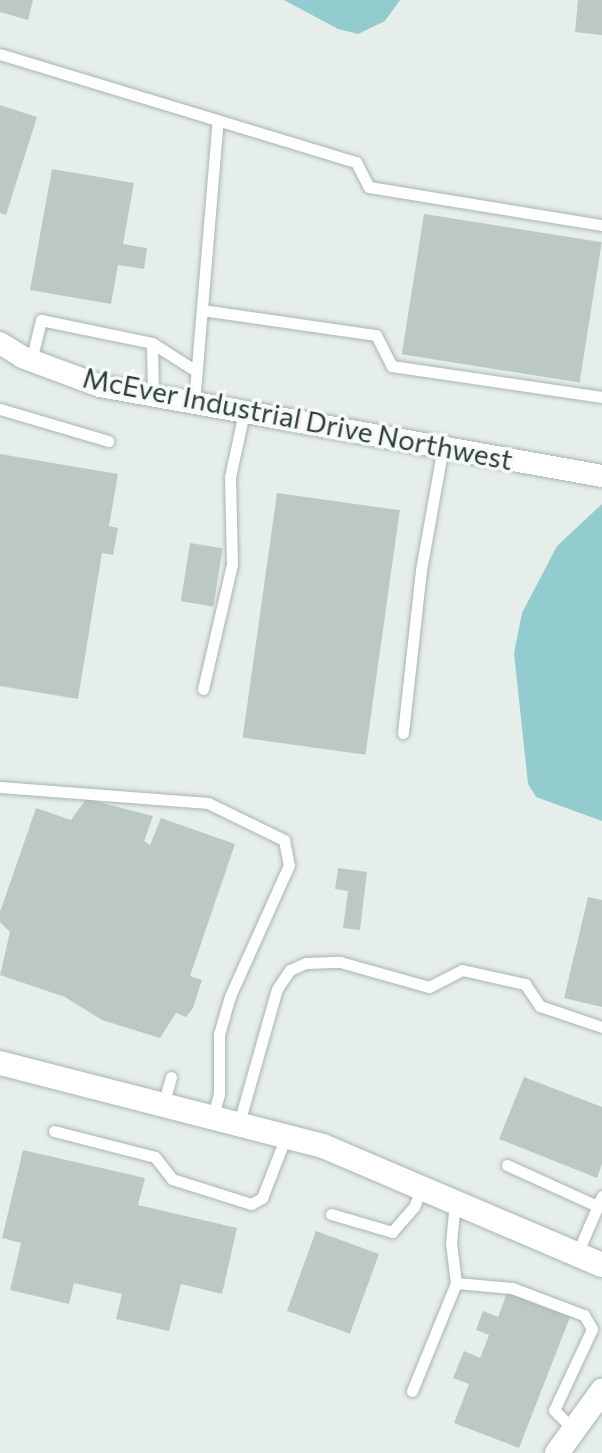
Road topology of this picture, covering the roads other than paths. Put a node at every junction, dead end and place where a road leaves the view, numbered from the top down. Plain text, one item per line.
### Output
1 (0, 54) edge
2 (218, 120) junction
3 (602, 225) edge
4 (202, 310) junction
5 (0, 343) edge
6 (152, 343) junction
7 (31, 361) junction
8 (196, 371) junction
9 (153, 395) junction
10 (602, 397) edge
11 (194, 403) junction
12 (0, 409) edge
13 (244, 412) junction
14 (108, 441) dead end
15 (443, 447) junction
16 (601, 472) edge
17 (203, 689) dead end
18 (403, 733) dead end
19 (0, 787) edge
20 (602, 1027) edge
21 (0, 1063) edge
22 (171, 1077) dead end
23 (163, 1105) junction
24 (213, 1117) junction
25 (239, 1123) junction
26 (54, 1131) dead end
27 (286, 1135) junction
28 (507, 1165) dead end
29 (423, 1186) junction
30 (455, 1200) junction
31 (600, 1201) edge
32 (331, 1214) dead end
33 (577, 1254) junction
34 (602, 1265) edge
35 (456, 1283) junction
36 (412, 1391) dead end
37 (602, 1391) edge
38 (574, 1430) junction
39 (557, 1453) edge

1 - 2 lane
2 - 3 lane
2 - 4 lane
4 - 8 lane
4 - 10 lane
5 - 7 street, McEver Industrial Drive Northwest
6 - 7 lane
6 - 8 lane
6 - 9 lane
7 - 9 street, McEver Industrial Drive Northwest
8 - 11 lane
9 - 11 street, McEver Industrial Drive Northwest
11 - 13 street, McEver Industrial Drive Northwest
12 - 14 lane
13 - 15 street, McEver Industrial Drive Northwest
13 - 17 lane
15 - 16 street, McEver Industrial Drive Northwest
15 - 18 lane
19 - 24 lane
20 - 25 lane
21 - 23 street
22 - 23 lane
23 - 24 street
24 - 25 street
25 - 27 street
26 - 27 lane
27 - 29 street
28 - 31 lane
29 - 30 street
29 - 32 lane
30 - 33 street
30 - 35 lane
31 - 33 lane
33 - 34 street
35 - 36 lane
35 - 38 lane
37 - 38 street
38 - 39 street

